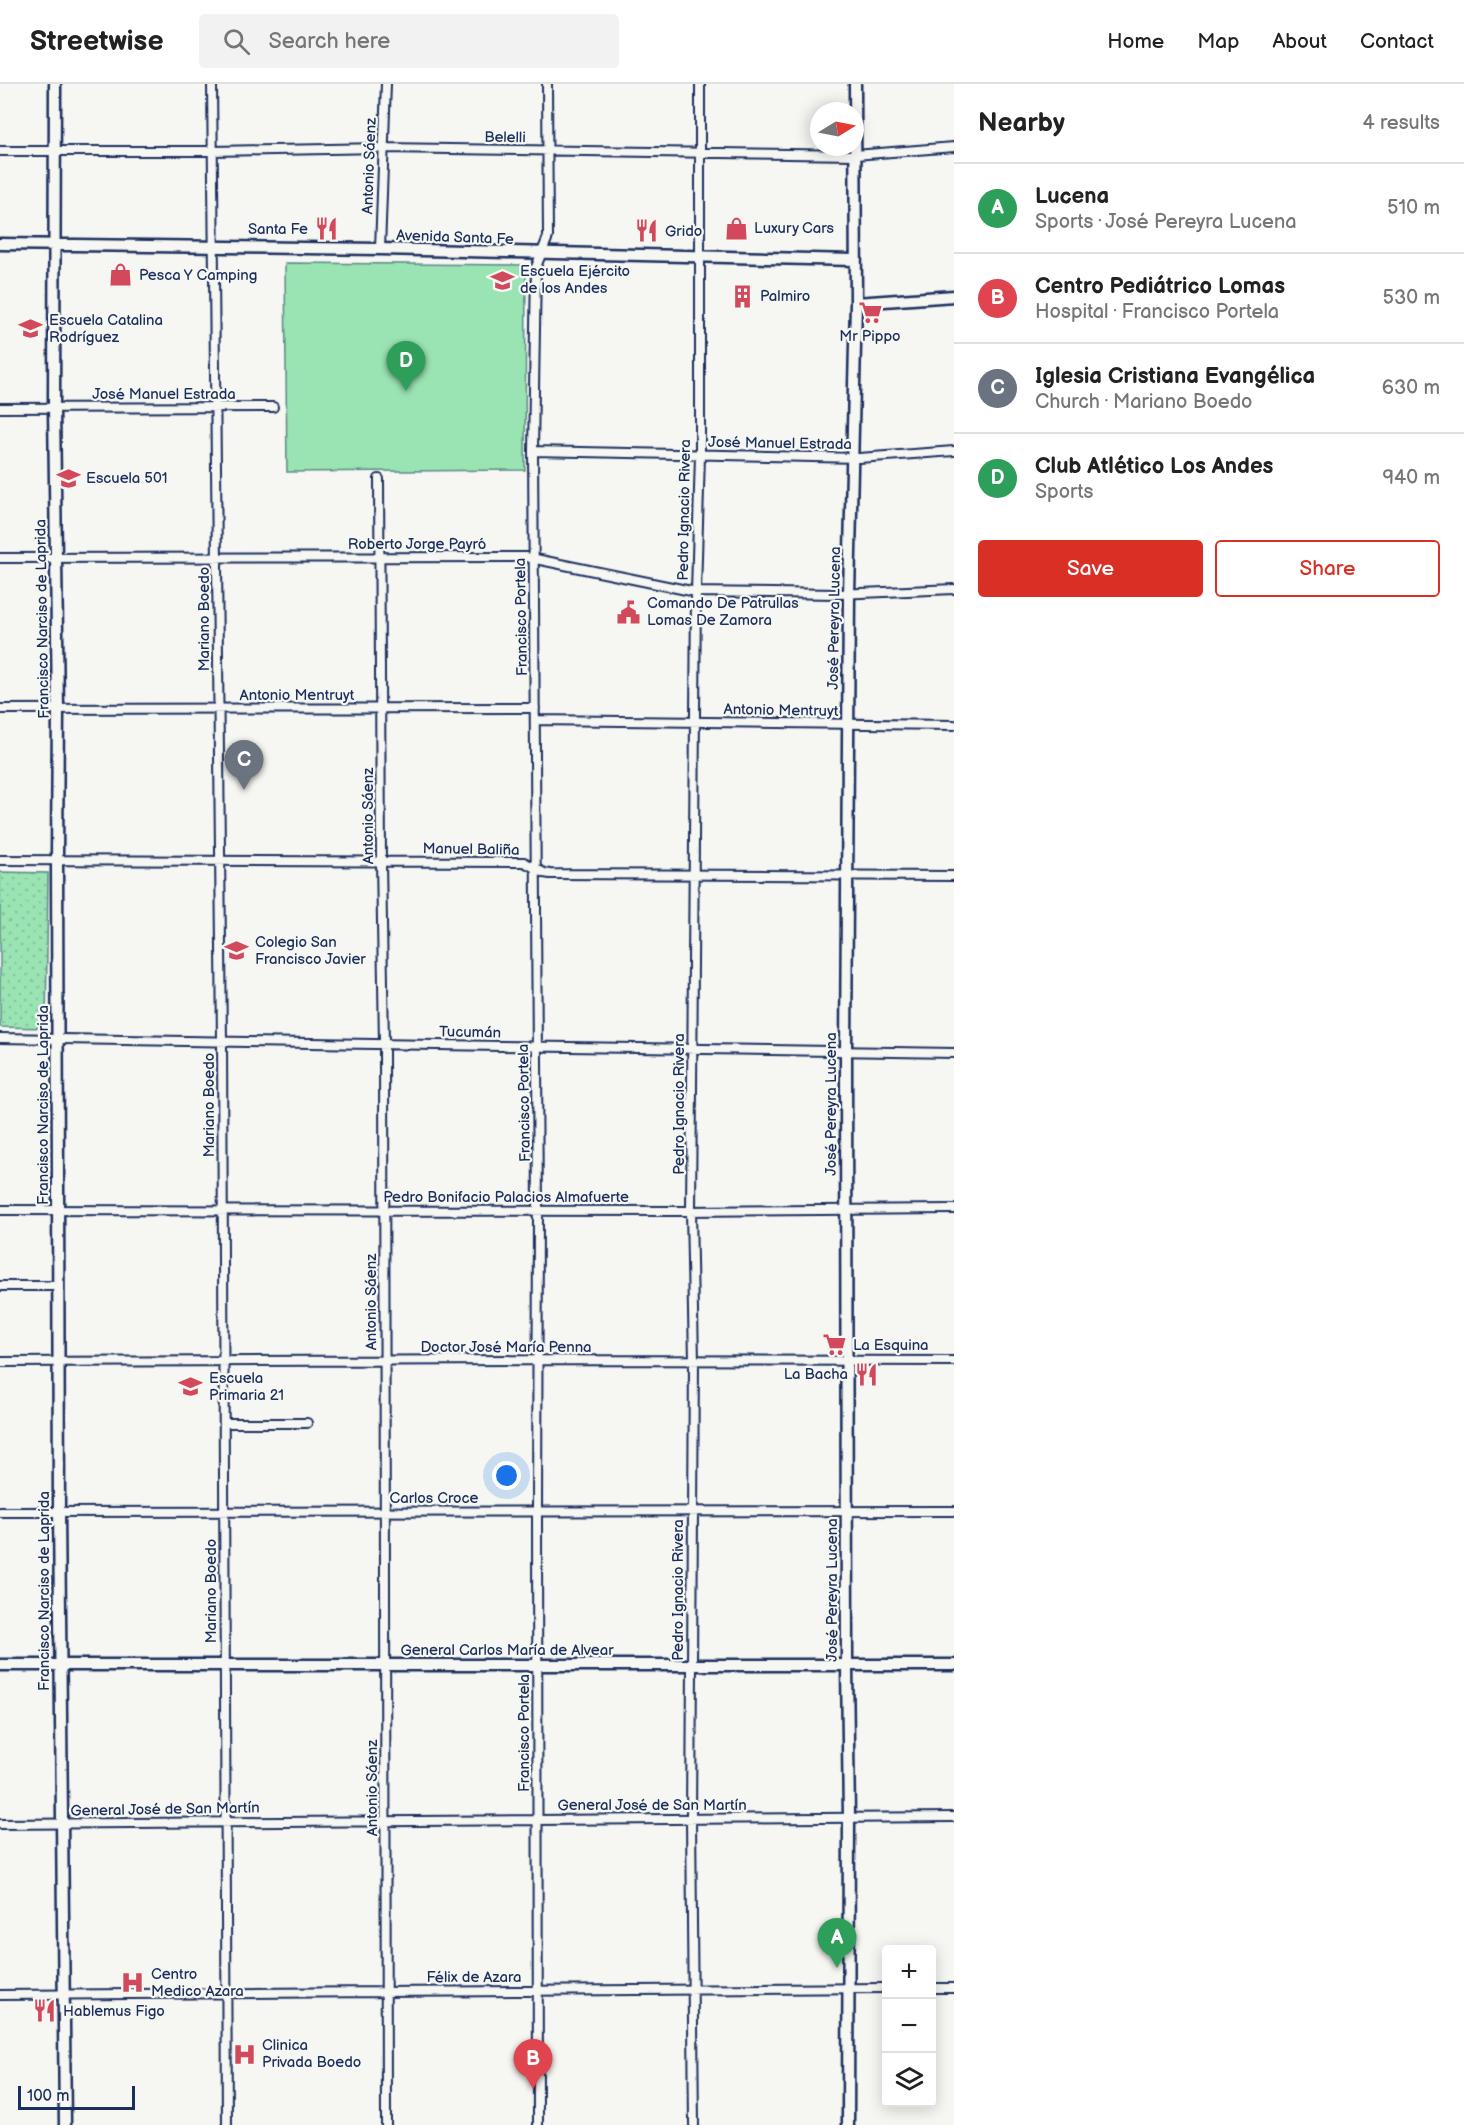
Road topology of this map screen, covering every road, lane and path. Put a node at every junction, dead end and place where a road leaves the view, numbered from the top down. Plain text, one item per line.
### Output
1 (55, 84) edge
2 (212, 84) edge
3 (386, 84) edge
4 (547, 84) edge
5 (700, 84) edge
6 (855, 84) edge
7 (855, 102) edge
8 (954, 147) edge
9 (383, 148) junction
10 (0, 151) edge
11 (55, 151) junction
12 (213, 151) junction
13 (548, 151) junction
14 (700, 153) junction
15 (810, 154) edge
16 (864, 154) edge
17 (855, 156) edge
18 (0, 244) edge
19 (55, 245) junction
20 (214, 248) junction
21 (380, 249) junction
22 (540, 254) junction
23 (700, 257) junction
24 (855, 260) junction
25 (954, 297) edge
26 (856, 303) junction
27 (273, 407) dead end
28 (0, 408) edge
29 (54, 408) junction
30 (215, 408) junction
31 (533, 451) junction
32 (954, 451) edge
33 (700, 455) junction
34 (852, 458) junction
35 (380, 479) dead end
36 (57, 557) junction
37 (380, 557) junction
38 (0, 558) edge
39 (217, 558) junction
40 (534, 558) junction
41 (954, 589) edge
42 (696, 592) junction
43 (849, 594) junction
44 (535, 708) junction
45 (0, 709) edge
46 (58, 709) junction
47 (218, 709) junction
48 (381, 709) junction
49 (535, 720) junction
50 (695, 721) junction
51 (848, 725) junction
52 (954, 725) edge
53 (0, 860) edge
54 (57, 860) junction
55 (220, 861) junction
56 (381, 861) junction
57 (536, 869) junction
58 (693, 876) junction
59 (847, 876) junction
60 (954, 876) edge
61 (0, 1038) edge
62 (58, 1038) junction
63 (222, 1042) junction
64 (384, 1044) junction
65 (537, 1047) junction
66 (692, 1049) junction
67 (846, 1052) junction
68 (954, 1053) edge
69 (954, 1209) edge
70 (0, 1210) edge
71 (223, 1210) junction
72 (384, 1210) junction
73 (58, 1211) junction
74 (692, 1211) junction
75 (846, 1211) junction
76 (538, 1212) junction
77 (0, 1286) edge
78 (58, 1286) junction
79 (539, 1360) junction
80 (224, 1361) junction
81 (385, 1361) junction
82 (694, 1361) junction
83 (847, 1361) junction
84 (954, 1361) edge
85 (0, 1362) edge
86 (58, 1362) junction
87 (224, 1423) junction
88 (307, 1423) dead end
89 (692, 1510) junction
90 (224, 1511) junction
91 (384, 1511) junction
92 (537, 1511) junction
93 (847, 1511) junction
94 (954, 1511) edge
95 (0, 1512) edge
96 (59, 1512) junction
97 (0, 1665) edge
98 (60, 1665) junction
99 (225, 1665) junction
100 (386, 1665) junction
101 (537, 1665) junction
102 (954, 1665) edge
103 (691, 1666) junction
104 (847, 1666) junction
105 (849, 1817) junction
106 (954, 1817) edge
107 (537, 1819) junction
108 (692, 1820) junction
109 (385, 1821) junction
110 (225, 1822) junction
111 (0, 1824) edge
112 (61, 1824) junction
113 (882, 1988) edge
114 (936, 1988) edge
115 (954, 1988) edge
116 (693, 1989) junction
117 (848, 1989) junction
118 (538, 1990) junction
119 (386, 1991) junction
120 (226, 1993) junction
121 (62, 1994) junction
122 (0, 1995) edge
123 (65, 2125) edge
124 (227, 2125) edge
125 (386, 2125) edge
126 (538, 2125) edge
127 (694, 2125) edge
128 (848, 2125) edge

1 - 11 street, Francisco Narciso de Laprida
2 - 12 street, Mariano Boedo
3 - 9 street, Antonio Sáenz
4 - 13 street, Francisco Portela
5 - 14 street, Pedro Ignacio Rivera
6 - 7 street, José Pereyra Lucena
8 - 16 street, Belelli
9 - 12 street, Belelli
9 - 13 street, Belelli
9 - 21 street, Antonio Sáenz
10 - 11 street, Belelli
11 - 12 street, Belelli
11 - 19 street, Francisco Narciso de Laprida
12 - 20 street, Mariano Boedo
13 - 14 street, Belelli
13 - 22 street, Francisco Portela
14 - 15 street, Belelli
14 - 23 street, Pedro Ignacio Rivera
17 - 24 street, José Pereyra Lucena
18 - 19 street, Avenida Santa Fe
19 - 20 street, Avenida Santa Fe
19 - 29 street, Francisco Narciso de Laprida
20 - 21 street, Avenida Santa Fe
20 - 30 street, Mariano Boedo
21 - 22 street, Avenida Santa Fe
22 - 23 street, Avenida Santa Fe
22 - 31 street, Francisco Portela
23 - 24 street, Avenida Santa Fe
23 - 33 street, Pedro Ignacio Rivera
24 - 26 street, José Pereyra Lucena
25 - 26 street
26 - 34 street, José Pereyra Lucena
27 - 30 street, José Manuel Estrada
28 - 29 street, José Manuel Estrada
29 - 30 street, José Manuel Estrada
29 - 36 street, Francisco Narciso de Laprida
30 - 39 street, Mariano Boedo
31 - 33 street, José Manuel Estrada
31 - 40 street, Francisco Portela
32 - 34 street, José Manuel Estrada
33 - 34 street, José Manuel Estrada
33 - 42 street, Pedro Ignacio Rivera
34 - 43 street, José Pereyra Lucena
35 - 37 street, Antonio Sáenz
36 - 38 street, Roberto Jorge Payró
36 - 39 street, Roberto Jorge Payró
36 - 46 street, Francisco Narciso de Laprida
37 - 39 street, Roberto Jorge Payró
37 - 40 street, Roberto Jorge Payró
37 - 48 street, Antonio Sáenz
39 - 47 street, Mariano Boedo
40 - 42 street, Roberto Jorge Payró
40 - 44 street, Francisco Portela
41 - 43 street, Roberto Jorge Payró
42 - 43 street, Roberto Jorge Payró
42 - 50 street, Pedro Ignacio Rivera
43 - 51 street, José Pereyra Lucena
44 - 48 street, Antonio Mentruyt
44 - 49 street, Francisco Portela
45 - 46 street, Antonio Mentruyt
46 - 47 street, Antonio Mentruyt
46 - 54 street, Francisco Narciso de Laprida
47 - 48 street, Antonio Mentruyt
47 - 55 street, Mariano Boedo
48 - 56 street, Antonio Sáenz
49 - 50 street, Antonio Mentruyt
49 - 57 street, Francisco Portela
50 - 51 street, Antonio Mentruyt
50 - 58 street, Pedro Ignacio Rivera
51 - 52 street, Antonio Mentruyt
51 - 59 street, José Pereyra Lucena
53 - 54 street, Manuel Baliña
54 - 55 street, Manuel Baliña
54 - 62 street, Francisco Narciso de Laprida
55 - 56 street, Manuel Baliña
55 - 63 street, Mariano Boedo
56 - 57 street, Manuel Baliña
56 - 64 street, Antonio Sáenz
57 - 58 street, Manuel Baliña
57 - 65 street, Francisco Portela
58 - 59 street, Manuel Baliña
58 - 66 street, Pedro Ignacio Rivera
59 - 60 street, Manuel Baliña
59 - 67 street, José Pereyra Lucena
61 - 62 street, Tucumán
62 - 63 street, Tucumán
62 - 73 street, Francisco Narciso de Laprida
63 - 64 street, Tucumán
63 - 71 street, Mariano Boedo
64 - 65 street, Tucumán
64 - 72 street, Antonio Sáenz
65 - 66 street, Tucumán
65 - 76 street, Francisco Portela
66 - 67 street, Tucumán
66 - 74 street, Pedro Ignacio Rivera
67 - 68 street, Tucumán
67 - 75 street, José Pereyra Lucena
69 - 75 street, Pedro Bonifacio Palacios Almafuerte
70 - 73 street, Pedro Bonifacio Palacios Almafuerte
71 - 72 street, Pedro Bonifacio Palacios Almafuerte
71 - 73 street, Pedro Bonifacio Palacios Almafuerte
71 - 80 street, Mariano Boedo
72 - 76 street, Pedro Bonifacio Palacios Almafuerte
72 - 81 street, Antonio Sáenz
73 - 78 street, Francisco Narciso de Laprida
74 - 75 street, Pedro Bonifacio Palacios Almafuerte
74 - 76 street, Pedro Bonifacio Palacios Almafuerte
74 - 82 street, Pedro Ignacio Rivera
75 - 83 street, José Pereyra Lucena
76 - 79 street, Francisco Portela
77 - 78 street
78 - 86 street, Francisco Narciso de Laprida
79 - 81 street, Doctor José María Penna
79 - 82 street, Doctor José María Penna
79 - 92 street, Francisco Portela
80 - 81 street, Doctor José María Penna
80 - 86 street, Doctor José María Penna
80 - 87 street, Mariano Boedo
81 - 91 street, Antonio Sáenz
82 - 83 street, Doctor José María Penna
82 - 89 street, Pedro Ignacio Rivera
83 - 84 street, Doctor José María Penna
83 - 93 street, José Pereyra Lucena
85 - 86 street, Doctor José María Penna
86 - 96 street, Francisco Narciso de Laprida
87 - 88 street
87 - 90 street, Mariano Boedo
89 - 92 street, Carlos Croce
89 - 93 street, Carlos Croce
89 - 103 street, Pedro Ignacio Rivera
90 - 91 street, Carlos Croce
90 - 96 street, Carlos Croce
90 - 99 street, Mariano Boedo
91 - 92 street, Carlos Croce
91 - 100 street, Antonio Sáenz
92 - 101 street, Francisco Portela
93 - 94 street, Carlos Croce
93 - 104 street, José Pereyra Lucena
95 - 96 street, Carlos Croce
96 - 98 street, Francisco Narciso de Laprida
97 - 98 street, General Carlos María de Alvear
98 - 99 street, General Carlos María de Alvear
98 - 112 street, Francisco Narciso de Laprida
99 - 100 street, General Carlos María de Alvear
99 - 110 street, Mariano Boedo
100 - 101 street, General Carlos María de Alvear
100 - 109 street, Antonio Sáenz
101 - 103 street, General Carlos María de Alvear
101 - 107 street, Francisco Portela
102 - 104 street, General Carlos María de Alvear
103 - 104 street, General Carlos María de Alvear
103 - 108 street, Pedro Ignacio Rivera
104 - 105 street, José Pereyra Lucena
105 - 106 street, General José de San Martín
105 - 108 street, General José de San Martín
105 - 117 street, José Pereyra Lucena
107 - 108 street, General José de San Martín
107 - 109 street, General José de San Martín
107 - 118 street, Francisco Portela
108 - 116 street, Pedro Ignacio Rivera
109 - 110 street, General José de San Martín
109 - 119 street, Antonio Sáenz
110 - 112 street, General José de San Martín
110 - 120 street, Mariano Boedo
111 - 112 street, General José de San Martín
112 - 121 street, Francisco Narciso de Laprida
113 - 117 street, Félix de Azara
114 - 115 street
116 - 117 street, Félix de Azara
116 - 118 street, Félix de Azara
116 - 127 street, Pedro Ignacio Rivera
117 - 128 street, José Pereyra Lucena
118 - 119 street, Félix de Azara
118 - 126 street, Francisco Portela
119 - 120 street, Félix de Azara
119 - 125 street, Antonio Sáenz
120 - 121 street, Félix de Azara
120 - 124 street, Mariano Boedo
121 - 122 street, Félix de Azara
121 - 123 street, Francisco Narciso de Laprida

